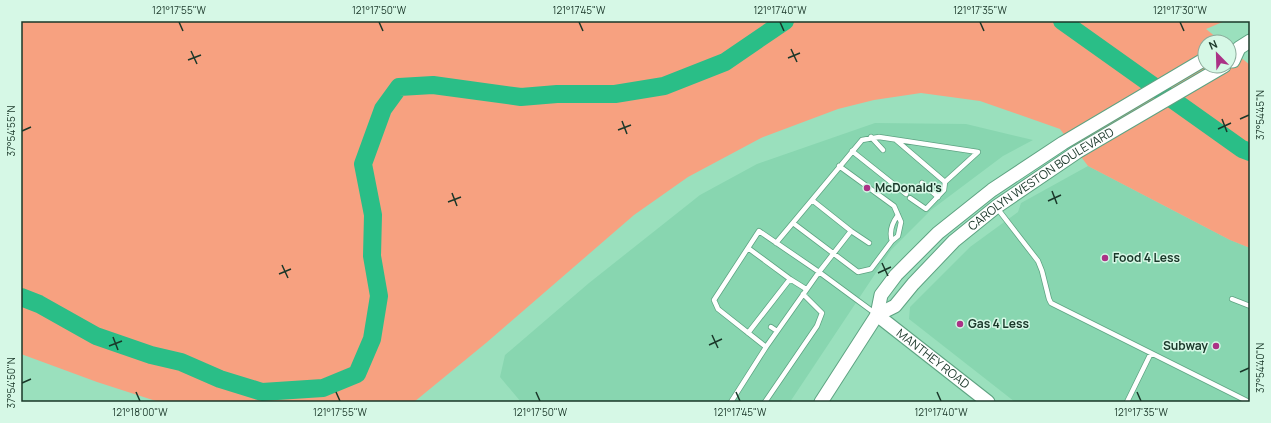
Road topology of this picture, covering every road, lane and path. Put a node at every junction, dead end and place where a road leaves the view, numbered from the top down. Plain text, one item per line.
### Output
1 (1250, 32) edge
2 (1237, 40) edge
3 (1250, 41) edge
4 (1237, 51) edge
5 (1250, 51) edge
6 (1237, 58) edge
7 (1197, 65) edge
8 (1210, 74) edge
9 (871, 137) junction
10 (896, 140) junction
11 (883, 150) dead end
12 (852, 151) junction
13 (839, 166) junction
14 (945, 182) junction
15 (922, 183) dead end
16 (938, 197) junction
17 (812, 200) junction
18 (996, 207) junction
19 (898, 215) junction
20 (793, 223) junction
21 (851, 231) junction
22 (892, 241) junction
23 (776, 243) junction
24 (869, 243) dead end
25 (748, 248) junction
26 (833, 254) junction
27 (819, 272) junction
28 (790, 279) junction
29 (806, 289) junction
30 (803, 294) junction
31 (1232, 299) dead end
32 (790, 302) dead end
33 (795, 306) junction
34 (1250, 306) edge
35 (783, 311) dead end
36 (789, 315) junction
37 (877, 315) junction
38 (778, 318) dead end
39 (784, 322) junction
40 (771, 327) dead end
41 (777, 331) junction
42 (748, 333) junction
43 (766, 347) junction
44 (1151, 353) junction
45 (731, 402) edge
46 (765, 402) edge
47 (821, 402) edge
48 (988, 402) edge
49 (1127, 402) edge
50 (1249, 402) edge

1 - 2 street
3 - 4 street
5 - 6 street, CAROLYN WESTON BOULEVARD
7 - 37 street, CAROLYN WESTON BOULEVARD
8 - 18 street, CAROLYN WESTON BOULEVARD
9 - 10 lane
9 - 11 lane
9 - 12 lane
10 - 14 lane
10 - 14 lane
12 - 13 lane
12 - 16 lane
13 - 17 lane
13 - 19 lane
14 - 16 lane
15 - 16 lane
17 - 20 lane
17 - 21 lane
18 - 37 street, CAROLYN WESTON BOULEVARD
18 - 44 lane
19 - 22 lane
19 - 22 lane
20 - 23 lane
20 - 26 lane
21 - 24 lane
21 - 26 lane
22 - 26 lane
23 - 25 lane
23 - 27 lane
25 - 28 lane
25 - 42 lane
26 - 27 lane
27 - 29 lane
27 - 37 lane
28 - 29 lane
28 - 42 lane
29 - 30 lane
30 - 33 lane
30 - 46 lane
31 - 34 lane
32 - 33 lane
33 - 36 lane
35 - 36 lane
36 - 39 lane
37 - 47 street, CAROLYN WESTON BOULEVARD
37 - 48 street, MANTHEY ROAD
38 - 39 lane
39 - 41 lane
40 - 41 lane
41 - 43 lane
42 - 43 lane
43 - 45 lane
44 - 49 lane
44 - 50 lane

